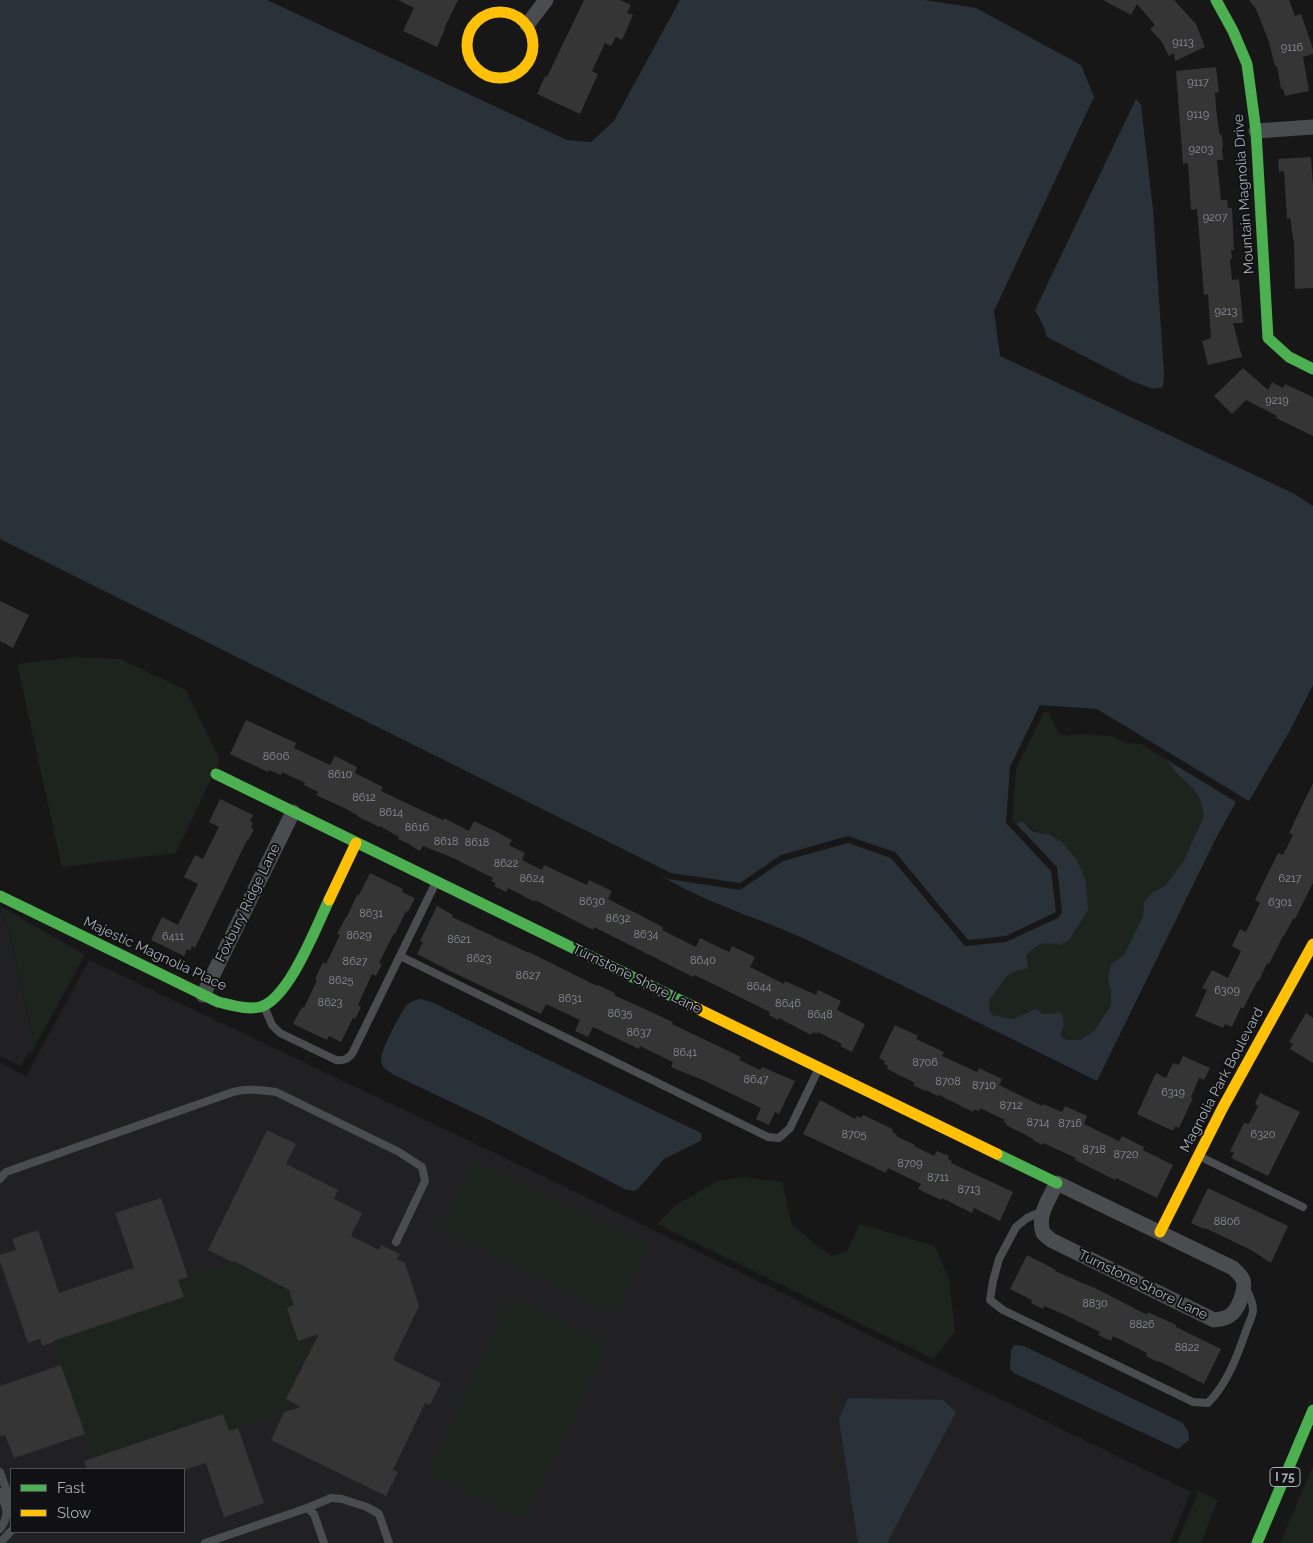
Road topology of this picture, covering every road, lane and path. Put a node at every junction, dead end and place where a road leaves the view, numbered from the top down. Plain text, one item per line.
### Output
1 (546, 0) edge
2 (1216, 0) edge
3 (526, 25) junction
4 (1313, 127) edge
5 (1256, 131) junction
6 (1313, 369) edge
7 (216, 774) dead end
8 (293, 812) junction
9 (356, 843) junction
10 (436, 881) junction
11 (0, 896) edge
12 (1313, 944) edge
13 (400, 956) junction
14 (203, 995) junction
15 (264, 1006) junction
16 (820, 1068) junction
17 (1198, 1156) junction
18 (0, 1179) edge
19 (1057, 1183) junction
20 (1303, 1207) dead end
21 (1043, 1211) junction
22 (1160, 1232) junction
23 (396, 1242) dead end
24 (1244, 1285) junction
25 (1313, 1410) edge
26 (0, 1472) edge
27 (0, 1492) edge
28 (10, 1500) edge
29 (307, 1508) junction
30 (0, 1529) edge
31 (10, 1532) edge
32 (0, 1543) edge
33 (206, 1543) edge
34 (324, 1543) edge
35 (389, 1543) edge
36 (1257, 1543) edge

1 - 3 street
2 - 5 main road, Mountain Magnolia Drive
3 - 3 main road
4 - 5 street
5 - 6 main road, Mountain Magnolia Drive
7 - 8 main road, Turnstone Shore Lane
8 - 9 main road, Turnstone Shore Lane
8 - 14 street, Foxbury Ridge Lane
9 - 10 main road, Turnstone Shore Lane
9 - 15 main road
10 - 13 lane
10 - 16 main road, Turnstone Shore Lane
11 - 14 main road, Majestic Magnolia Place
12 - 17 main road, Magnolia Park Boulevard
13 - 15 lane
13 - 16 lane
14 - 15 main road, Majestic Magnolia Place
16 - 19 main road, Turnstone Shore Lane
17 - 20 lane
17 - 22 main road, Magnolia Park Boulevard
18 - 23 lane
19 - 21 street
19 - 22 street, Turnstone Shore Lane
21 - 24 street, Turnstone Shore Lane
21 - 24 lane
22 - 24 street, Turnstone Shore Lane
25 - 36 main road, I 75
26 - 28 lane
27 - 30 lane
29 - 33 lane
29 - 34 lane
29 - 35 lane
31 - 32 lane

